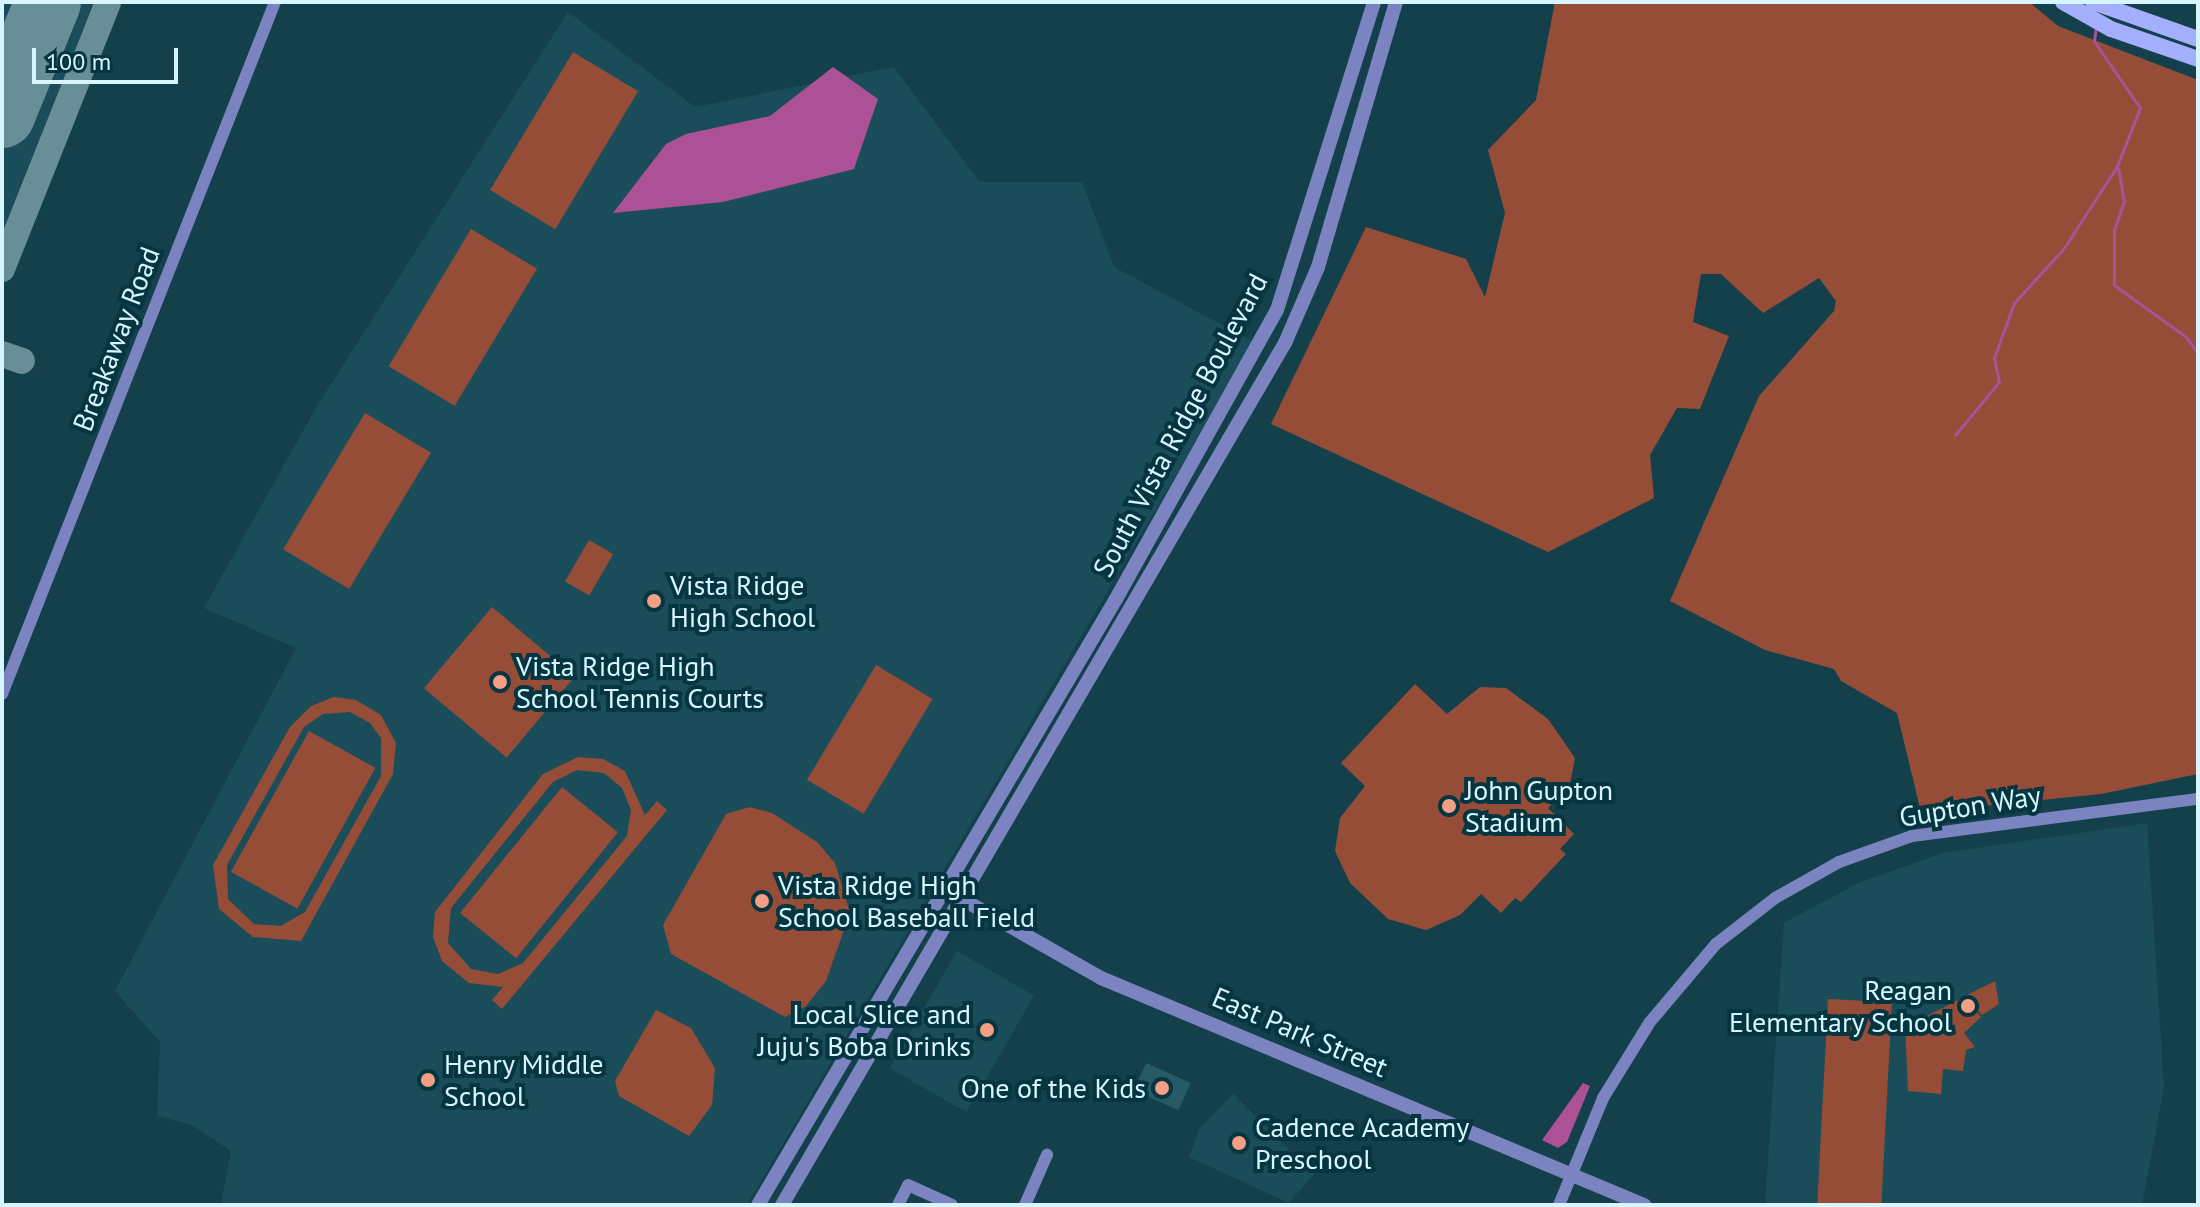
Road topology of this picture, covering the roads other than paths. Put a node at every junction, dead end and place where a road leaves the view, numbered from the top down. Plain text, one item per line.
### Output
1 (275, 2) edge
2 (1374, 2) edge
3 (1396, 2) edge
4 (2063, 2) edge
5 (2093, 2) edge
6 (2198, 39) edge
7 (2198, 59) edge
8 (2, 694) edge
9 (2198, 799) edge
10 (945, 889) junction
11 (961, 898) junction
12 (1047, 1155) dead end
13 (1570, 1174) junction
14 (758, 1205) edge
15 (782, 1205) edge
16 (898, 1205) edge
17 (952, 1205) edge
18 (1025, 1205) edge
19 (1559, 1205) edge
20 (1644, 1205) edge

1 - 8 street, Breakaway Road
2 - 10 street, South Vista Ridge Boulevard
3 - 11 street, South Vista Ridge Boulevard
4 - 7 main road
5 - 6 main road
9 - 13 street, Gupton Way
10 - 11 street, East Park Street
10 - 14 street, South Vista Ridge Boulevard
11 - 13 street, East Park Street
11 - 15 street, South Vista Ridge Boulevard
12 - 18 street
13 - 19 street, Gupton Way
13 - 20 street, East Park Street
16 - 17 street

